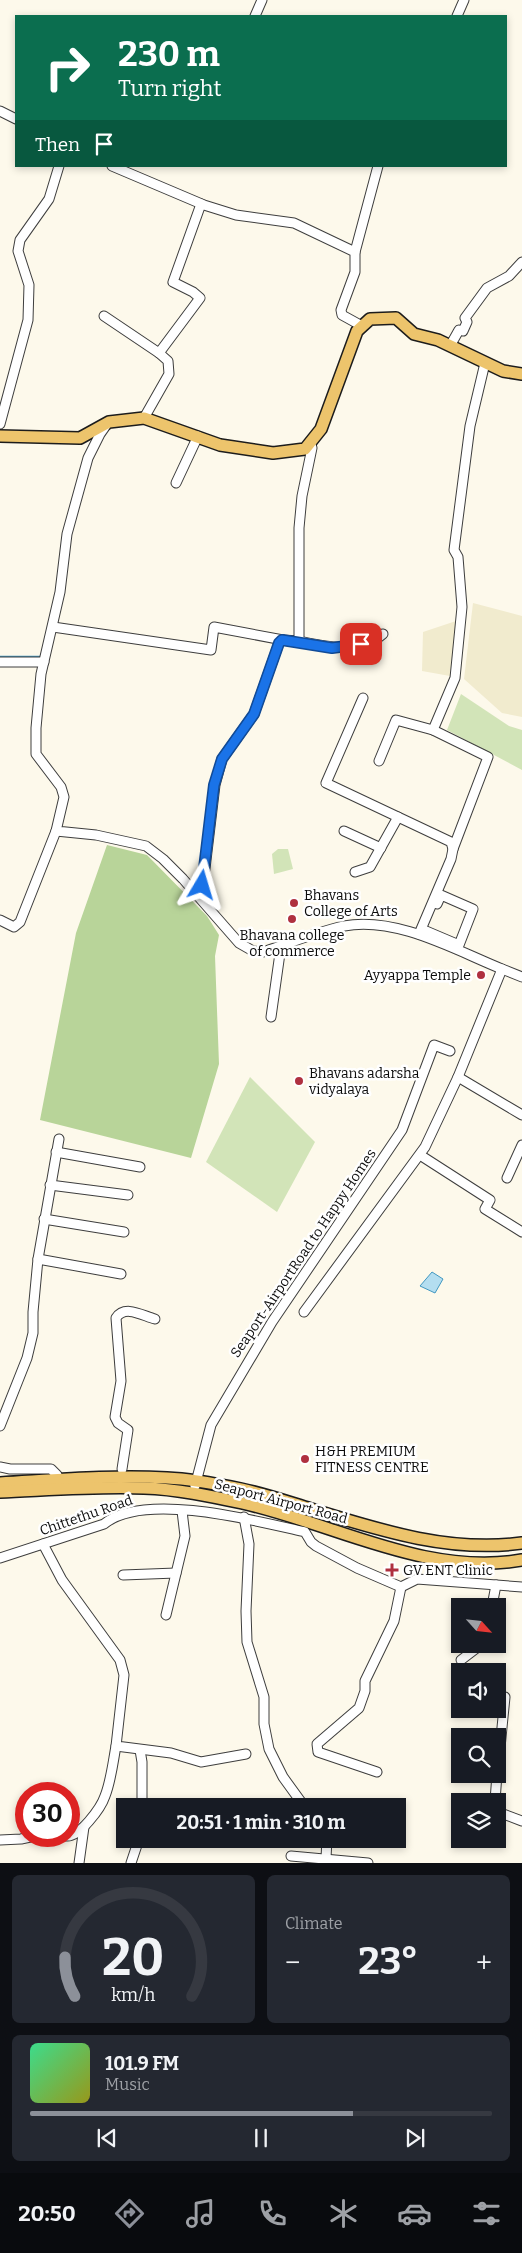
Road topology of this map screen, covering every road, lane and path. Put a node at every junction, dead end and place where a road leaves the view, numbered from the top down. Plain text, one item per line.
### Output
1 (262, 0) edge
2 (464, 0) edge
3 (255, 15) edge
4 (457, 15) edge
5 (0, 111) edge
6 (15, 118) edge
7 (59, 167) edge
8 (114, 167) edge
9 (378, 167) edge
10 (201, 204) junction
11 (356, 252) junction
12 (522, 262) edge
13 (104, 316) dead end
14 (362, 326) junction
15 (450, 346) junction
16 (159, 353) junction
17 (485, 363) junction
18 (522, 374) edge
19 (144, 418) junction
20 (109, 422) junction
21 (0, 424) edge
22 (0, 436) edge
23 (198, 436) junction
24 (310, 442) junction
25 (176, 483) dead end
26 (53, 626) junction
27 (383, 634) dead end
28 (282, 640) junction
29 (299, 641) junction
30 (0, 662) edge
31 (44, 662) junction
32 (363, 698) dead end
33 (433, 730) junction
34 (379, 761) dead end
35 (398, 817) junction
36 (56, 831) junction
37 (344, 831) dead end
38 (381, 848) junction
39 (453, 849) junction
40 (355, 872) dead end
41 (199, 896) junction
42 (0, 920) edge
43 (423, 934) junction
44 (281, 946) junction
45 (502, 969) junction
46 (522, 977) edge
47 (271, 1017) dead end
48 (450, 1051) dead end
49 (458, 1077) junction
50 (522, 1115) edge
51 (59, 1140) dead end
52 (522, 1145) edge
53 (56, 1152) junction
54 (420, 1155) junction
55 (140, 1168) dead end
56 (507, 1178) dead end
57 (50, 1185) junction
58 (128, 1195) dead end
59 (44, 1219) junction
60 (124, 1232) dead end
61 (522, 1232) edge
62 (38, 1259) junction
63 (121, 1274) dead end
64 (304, 1312) dead end
65 (155, 1319) dead end
66 (0, 1426) edge
67 (0, 1467) edge
68 (122, 1469) dead end
69 (196, 1481) junction
70 (0, 1482) edge
71 (59, 1485) junction
72 (0, 1492) edge
73 (193, 1494) junction
74 (313, 1510) junction
75 (182, 1511) junction
76 (244, 1518) junction
77 (307, 1528) junction
78 (522, 1543) edge
79 (43, 1544) junction
80 (0, 1558) edge
81 (522, 1560) edge
82 (176, 1573) junction
83 (123, 1575) dead end
84 (496, 1585) junction
85 (401, 1587) junction
86 (522, 1587) edge
87 (494, 1598) edge
88 (166, 1615) dead end
89 (471, 1653) edge
90 (462, 1660) dead end
91 (116, 1746) junction
92 (140, 1750) junction
93 (246, 1754) dead end
94 (378, 1772) dead end
95 (142, 1798) edge
96 (298, 1798) edge
97 (506, 1815) edge
98 (522, 1821) edge
99 (84, 1827) junction
100 (80, 1831) edge
101 (15, 1839) edge
102 (0, 1840) edge
103 (136, 1848) edge
104 (291, 1856) dead end
105 (327, 1860) edge
106 (79, 1863) edge
107 (131, 1863) edge
108 (368, 1863) edge

1 - 3 street
2 - 4 street
5 - 6 street
7 - 21 street
8 - 10 street
9 - 11 street
10 - 11 street
10 - 16 street
11 - 14 street
12 - 15 street
13 - 16 street
14 - 15 main road
14 - 24 main road
15 - 17 main road
16 - 19 street
17 - 18 main road
17 - 33 street
19 - 20 main road
19 - 23 main road
20 - 22 main road
20 - 26 street
23 - 24 main road
23 - 25 street
24 - 29 street
26 - 28 street
26 - 31 street
27 - 29 street
28 - 29 street
28 - 41 street
30 - 31 street
31 - 36 street
32 - 35 street
33 - 34 street
33 - 39 street
35 - 38 street
35 - 39 street
36 - 41 street
36 - 42 street
37 - 38 street
38 - 40 street
39 - 43 street
41 - 44 street
43 - 43 street
43 - 44 street
43 - 45 street
44 - 47 street
45 - 46 street
45 - 49 street
48 - 69 street, Seaport-AirportRoad to Happy Homes
49 - 50 street
49 - 54 street
51 - 53 street
52 - 56 street
53 - 55 street
53 - 57 street
54 - 61 street
54 - 64 street
57 - 58 street
57 - 59 street
59 - 60 street
59 - 62 street
62 - 63 street
62 - 66 street
65 - 68 street
67 - 71 street
69 - 71 main road
69 - 73 street, Seaport-AirportRoad to Happy Homes
69 - 74 main road
70 - 71 main road
71 - 72 main road, Seaport Airport Road
71 - 73 main road, Seaport Airport Road
73 - 77 main road, Seaport Airport Road
74 - 77 main road
74 - 78 main road
75 - 76 street, Chittethu Road
75 - 79 street, Chittethu Road
75 - 82 street
76 - 77 street, Chittethu Road
76 - 96 street
77 - 81 main road, Seaport Airport Road
77 - 85 street
79 - 80 street, Chittethu Road
79 - 91 street
82 - 83 street
82 - 88 street
84 - 85 street
84 - 86 street
84 - 87 street
85 - 94 street
89 - 90 street
91 - 92 street
91 - 99 street
92 - 93 street
92 - 95 street
97 - 98 street
99 - 100 street
99 - 106 street
101 - 102 street
103 - 107 street
104 - 105 street
105 - 108 street

